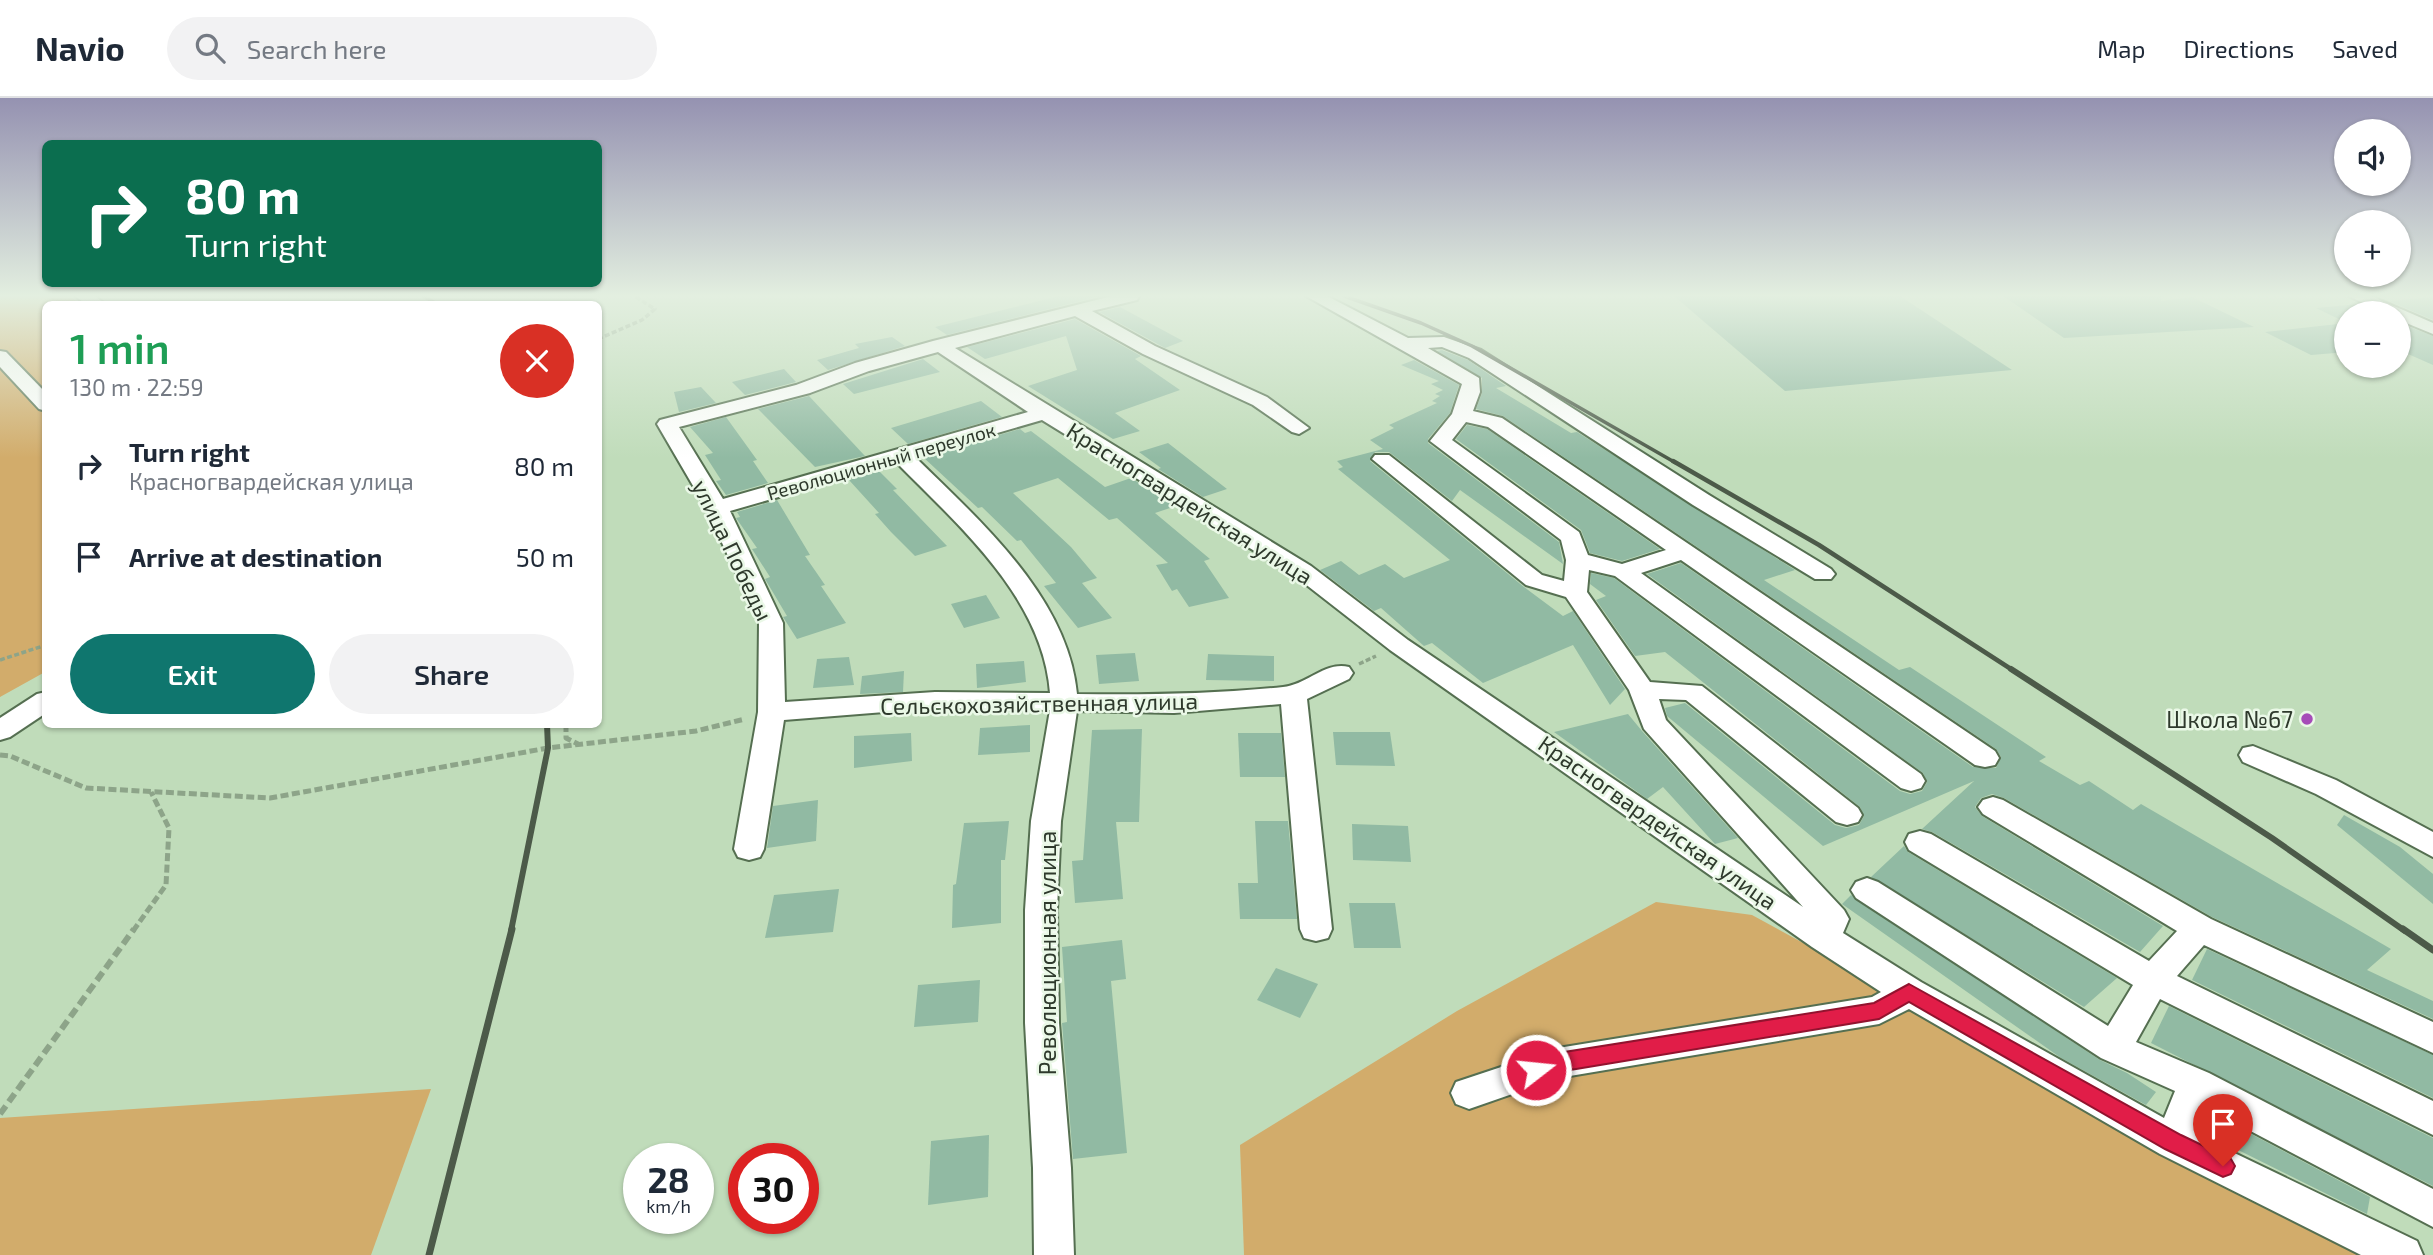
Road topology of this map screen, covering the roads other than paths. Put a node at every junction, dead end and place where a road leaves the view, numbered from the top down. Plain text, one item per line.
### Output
1 (921, 350) edge
2 (946, 350) edge
3 (1149, 350) edge
4 (1416, 350) edge
5 (1465, 350) edge
6 (0, 356) edge
7 (42, 401) edge
8 (1046, 413) junction
9 (1463, 415) junction
10 (1299, 428) dead end
11 (901, 455) junction
12 (1382, 459) dead end
13 (717, 508) junction
14 (1682, 552) junction
15 (1578, 560) junction
16 (1623, 571) junction
17 (1823, 574) dead end
18 (1575, 592) junction
19 (1340, 673) road end
20 (1642, 690) junction
21 (1293, 695) junction
22 (1064, 701) junction
23 (42, 704) edge
24 (772, 712) junction
25 (5, 744) edge
26 (2253, 755) dead end
27 (1985, 758) dead end
28 (1911, 781) dead end
29 (1993, 807) dead end
30 (1847, 815) dead end
31 (1920, 842) dead end
32 (2433, 846) edge
33 (749, 849) dead end
34 (1867, 891) dead end
35 (2199, 928) junction
36 (1316, 929) dead end
37 (1824, 938) junction
38 (2153, 980) junction
39 (1909, 992) junction
40 (2433, 1038) edge
41 (2114, 1048) junction
42 (2196, 1084) junction
43 (1469, 1093) dead end
44 (2433, 1119) edge
45 (2173, 1142) junction
46 (2433, 1209) edge
47 (1054, 1255) edge
48 (2403, 1255) edge

1 - 13 street, улица Победы
2 - 8 street, Красногвардейская улица
3 - 10 street
4 - 9 street
5 - 17 street
6 - 7 street
8 - 11 street, Революционный переулок
8 - 37 street, Красногвардейская улица
9 - 14 street
9 - 15 street
11 - 13 street, Революционный переулок
11 - 22 street, Революционная улица
12 - 18 street
13 - 24 street, улица Победы
14 - 16 street
14 - 27 street
15 - 16 street
15 - 18 street
16 - 28 street
18 - 20 street
19 - 21 street, Сельскохозяйственная улица
20 - 30 street
20 - 37 street
21 - 22 street, Сельскохозяйственная улица
21 - 36 street
22 - 24 street, Сельскохозяйственная улица
22 - 47 street, Революционная улица
23 - 25 street
24 - 33 street, улица Победы
26 - 32 street
29 - 35 street
31 - 38 street
34 - 41 street
35 - 38 street
35 - 40 street
37 - 39 street, Красногвардейская улица
38 - 41 street
38 - 44 street
39 - 43 street
39 - 45 street, Красногвардейская улица
41 - 42 street
42 - 45 street
42 - 46 street
45 - 48 street, Красногвардейская улица

